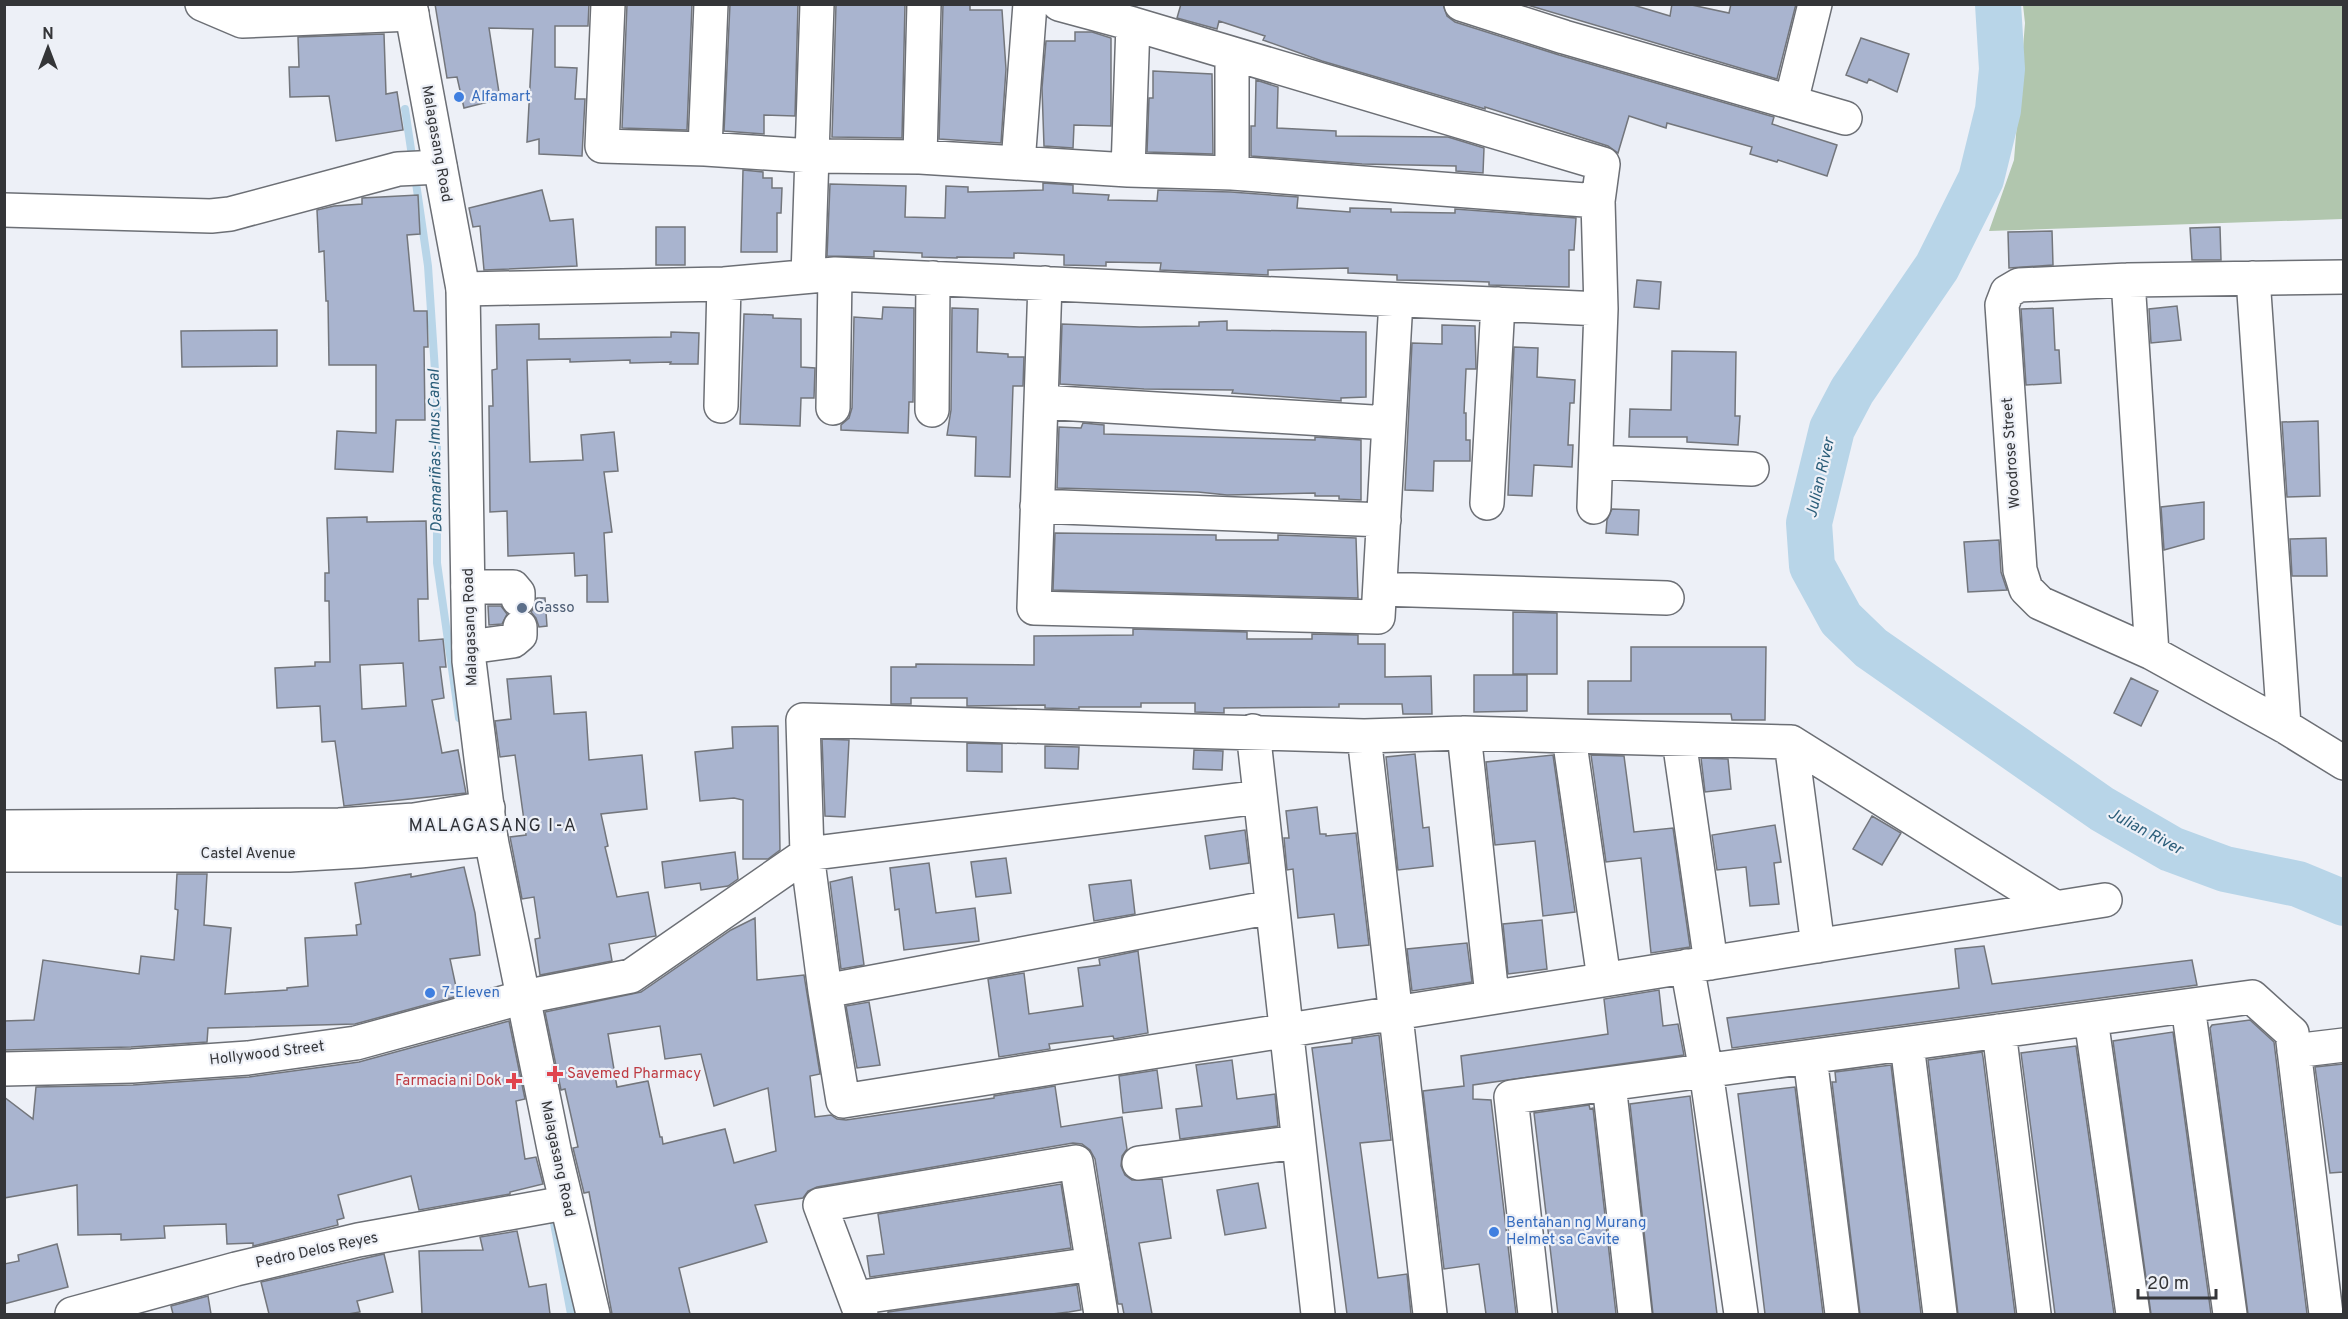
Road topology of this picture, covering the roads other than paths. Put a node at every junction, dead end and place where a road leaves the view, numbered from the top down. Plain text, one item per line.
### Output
1 (202, 4) edge
2 (608, 4) edge
3 (711, 4) edge
4 (817, 4) edge
5 (924, 4) edge
6 (1030, 4) edge
7 (1059, 4) edge
8 (1461, 4) edge
9 (1815, 4) edge
10 (411, 9) edge
11 (1133, 24) junction
12 (1232, 54) junction
13 (1791, 102) junction
14 (1845, 118) dead end
15 (705, 149) junction
16 (812, 156) junction
17 (920, 157) junction
18 (1018, 163) junction
19 (440, 167) junction
20 (1128, 170) junction
21 (1232, 173) junction
22 (1598, 201) junction
23 (4, 210) edge
24 (821, 275) junction
25 (2343, 277) edge
26 (933, 278) junction
27 (2253, 278) junction
28 (2128, 280) junction
29 (1045, 283) junction
30 (724, 284) junction
31 (463, 289) junction
32 (1396, 300) junction
33 (1498, 304) junction
34 (1601, 309) junction
35 (1041, 402) junction
36 (721, 406) dead end
37 (833, 408) dead end
38 (932, 410) dead end
39 (1389, 423) junction
40 (1597, 462) junction
41 (1752, 469) dead end
42 (1487, 503) dead end
43 (1037, 506) junction
44 (1594, 507) dead end
45 (1384, 520) junction
46 (468, 586) junction
47 (1380, 589) junction
48 (1667, 598) dead end
49 (469, 647) junction
50 (2152, 653) junction
51 (2284, 726) junction
52 (1253, 731) junction
53 (1464, 733) junction
54 (1364, 736) junction
55 (1569, 736) junction
56 (1679, 740) junction
57 (1791, 742) junction
58 (2343, 763) edge
59 (1260, 797) junction
60 (490, 824) junction
61 (4, 827) edge
62 (807, 854) junction
63 (4, 855) edge
64 (2105, 900) dead end
65 (1272, 907) junction
66 (2056, 908) junction
67 (1818, 946) junction
68 (1699, 964) junction
69 (1604, 979) junction
70 (825, 991) junction
71 (1492, 996) junction
72 (524, 997) junction
73 (2188, 1006) junction
74 (1395, 1013) junction
75 (2091, 1019) junction
76 (1285, 1030) junction
77 (1999, 1031) junction
78 (1907, 1044) junction
79 (2343, 1045) edge
80 (2294, 1051) junction
81 (1810, 1057) junction
82 (4, 1069) edge
83 (1706, 1071) junction
84 (1609, 1084) junction
85 (1298, 1142) junction
86 (1138, 1163) dead end
87 (565, 1203) junction
88 (1093, 1264) junction
89 (858, 1306) edge
90 (72, 1314) edge
91 (593, 1314) edge
92 (1101, 1314) edge
93 (1318, 1314) edge
94 (1430, 1314) edge
95 (1535, 1314) edge
96 (1635, 1314) edge
97 (1741, 1314) edge
98 (1842, 1314) edge
99 (1940, 1314) edge
100 (2034, 1314) edge
101 (2133, 1314) edge
102 (2230, 1314) edge
103 (2326, 1314) edge

1 - 10 street
2 - 15 street
3 - 15 street
4 - 16 street
5 - 17 street
6 - 18 street
7 - 11 street
8 - 13 street
9 - 13 street
10 - 19 street, Malagasang Road
11 - 12 street
11 - 20 street
12 - 21 street
12 - 22 street
13 - 14 street
15 - 16 street
16 - 17 street
16 - 24 street
17 - 18 street
18 - 20 street
19 - 23 street
19 - 31 street, Malagasang Road
20 - 21 street
21 - 22 street
22 - 34 street
24 - 26 street
24 - 30 street
24 - 37 street
25 - 27 street, Woodrose Street
26 - 29 street
26 - 38 street
27 - 28 street, Woodrose Street
27 - 51 street
28 - 50 street
28 - 50 street, Woodrose Street
29 - 32 street
29 - 35 street
30 - 31 street
30 - 36 street
31 - 46 street, Malagasang Road
32 - 33 street
32 - 39 street
33 - 34 street
33 - 42 street
34 - 40 street
35 - 39 street
35 - 43 street
39 - 45 street
40 - 41 street
40 - 44 street
43 - 45 street
43 - 47 street
45 - 47 street
46 - 49 street, Malagasang Road
46 - 49 street
47 - 48 street
49 - 60 street, Malagasang Road
50 - 51 street, Woodrose Street
51 - 58 street, Woodrose Street
52 - 54 street
52 - 59 street
52 - 62 street
53 - 54 street
53 - 55 street
53 - 71 street
54 - 74 street
55 - 56 street
55 - 69 street
56 - 57 street
56 - 68 street
57 - 66 street
57 - 67 street
59 - 62 street
59 - 65 street
60 - 61 street, Castel Avenue
60 - 63 street, Castel Avenue
60 - 72 street, Malagasang Road
62 - 70 street
62 - 72 street, Hollywood Street
64 - 66 street
65 - 70 street
65 - 76 street
66 - 67 street
67 - 68 street
68 - 69 street
68 - 83 street
69 - 71 street
70 - 76 street
71 - 74 street
72 - 82 street, Hollywood Street
72 - 87 street, Malagasang Road
73 - 75 street
73 - 80 street
73 - 102 street
74 - 76 street
74 - 94 street
75 - 77 street
75 - 101 street
76 - 85 street
77 - 78 street
77 - 100 street
78 - 81 street
78 - 99 street
79 - 80 street
80 - 103 street
81 - 83 street
81 - 98 street
83 - 84 street
83 - 97 street
84 - 95 street
84 - 96 street
85 - 86 street
85 - 93 street
87 - 90 street, Pedro Delos Reyes
87 - 91 street, Malagasang Road
88 - 89 street
88 - 89 street
88 - 92 street

